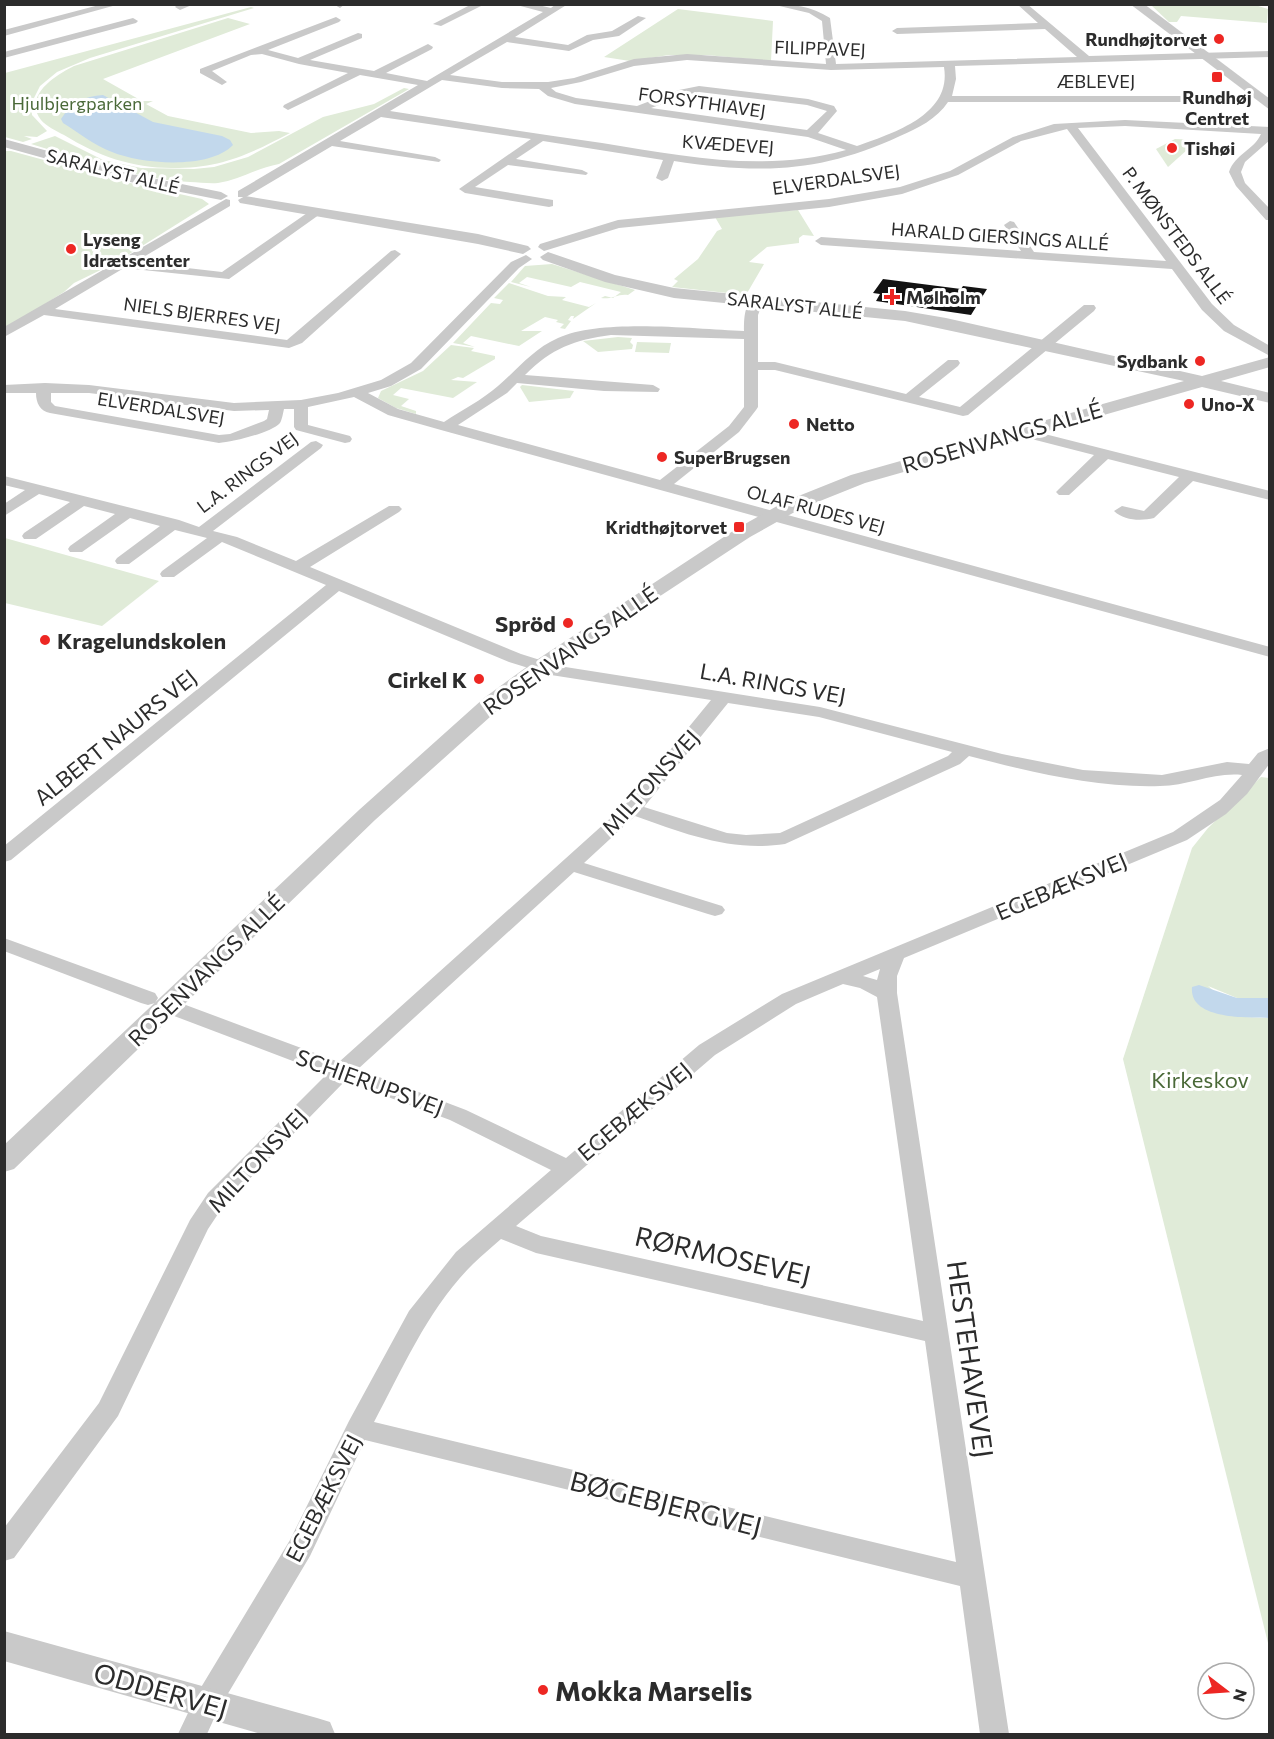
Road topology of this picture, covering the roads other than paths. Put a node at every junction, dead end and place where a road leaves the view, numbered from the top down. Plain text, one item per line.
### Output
1 (116, 4) edge
2 (480, 4) edge
3 (517, 4) edge
4 (564, 4) edge
5 (775, 4) edge
6 (1021, 4) edge
7 (1136, 4) edge
8 (553, 11) junction
9 (73, 16) junction
10 (641, 18) dead end
11 (336, 20) dead end
12 (133, 21) dead end
13 (438, 24) dead end
14 (1046, 26) junction
15 (108, 28) junction
16 (897, 31) dead end
17 (4, 33) edge
18 (358, 36) dead end
19 (506, 39) junction
20 (428, 47) dead end
21 (262, 51) junction
22 (1269, 54) edge
23 (4, 55) edge
24 (1202, 55) junction
25 (1086, 59) junction
26 (299, 61) junction
27 (949, 63) junction
28 (831, 67) junction
29 (358, 72) junction
30 (373, 76) junction
31 (441, 77) junction
32 (222, 82) dead end
33 (428, 84) junction
34 (542, 86) junction
35 (946, 99) junction
36 (1247, 99) dead end
37 (1269, 106) edge
38 (288, 107) dead end
39 (639, 110) junction
40 (379, 113) junction
41 (1070, 125) junction
42 (1269, 130) edge
43 (810, 134) junction
44 (540, 138) junction
45 (329, 142) junction
46 (4, 143) edge
47 (859, 151) junction
48 (670, 157) junction
49 (435, 160) dead end
50 (507, 161) junction
51 (582, 173) dead end
52 (662, 178) dead end
53 (244, 197) junction
54 (224, 199) junction
55 (549, 203) dead end
56 (317, 212) junction
57 (1269, 217) edge
58 (1010, 225) dead end
59 (821, 241) dead end
60 (546, 252) junction
61 (395, 254) dead end
62 (524, 254) junction
63 (1030, 256) junction
64 (123, 264) junction
65 (1177, 266) junction
66 (756, 302) junction
67 (1089, 308) dead end
68 (42, 310) junction
69 (4, 333) edge
70 (750, 335) junction
71 (1045, 346) junction
72 (1269, 352) edge
73 (1269, 362) edge
74 (953, 363) dead end
75 (751, 366) junction
76 (513, 378) junction
77 (1192, 383) junction
78 (45, 387) junction
79 (4, 389) edge
80 (653, 389) dead end
81 (357, 393) junction
82 (1269, 398) edge
83 (907, 400) junction
84 (301, 404) junction
85 (277, 406) junction
86 (446, 427) junction
87 (1021, 432) junction
88 (345, 439) dead end
89 (316, 445) dead end
90 (1104, 453) junction
91 (1189, 476) junction
92 (4, 480) edge
93 (661, 487) junction
94 (38, 488) junction
95 (1064, 492) dead end
96 (1269, 496) edge
97 (82, 500) junction
98 (394, 509) dead end
99 (4, 511) edge
100 (1122, 511) dead end
101 (128, 512) junction
102 (771, 517) junction
103 (174, 523) junction
104 (203, 531) junction
105 (30, 536) dead end
106 (220, 536) junction
107 (76, 549) dead end
108 (123, 561) dead end
109 (298, 567) junction
110 (168, 574) dead end
111 (338, 584) junction
112 (1269, 652) edge
113 (540, 667) junction
114 (724, 696) junction
115 (965, 750) junction
116 (1269, 753) edge
117 (1252, 770) junction
118 (632, 810) junction
119 (4, 856) edge
120 (571, 864) junction
121 (715, 910) dead end
122 (4, 944) edge
123 (896, 954) junction
124 (840, 977) junction
125 (887, 993) junction
126 (158, 1002) junction
127 (341, 1072) junction
128 (4, 1162) edge
129 (566, 1168) junction
130 (497, 1228) junction
131 (937, 1334) junction
132 (358, 1428) junction
133 (4, 1550) edge
134 (973, 1578) junction
135 (4, 1646) edge
136 (207, 1703) junction
137 (192, 1734) edge
138 (317, 1734) edge
139 (995, 1734) edge

1 - 9 street
2 - 13 street
3 - 8 street
4 - 8 street
5 - 28 street
6 - 14 street
7 - 24 street
8 - 19 street
9 - 15 street
9 - 17 street
10 - 19 street
11 - 21 street
12 - 15 street
14 - 16 street
14 - 25 street
15 - 23 street
18 - 26 street
19 - 31 street
20 - 30 street
21 - 26 street
21 - 32 street
22 - 24 street, FILIPPAVEJ
24 - 25 street, FILIPPAVEJ
24 - 37 street
25 - 27 street, FILIPPAVEJ
26 - 29 street
27 - 28 street, FILIPPAVEJ
27 - 35 street
28 - 34 street, FILIPPAVEJ
29 - 30 street
29 - 38 street
30 - 33 street
31 - 33 street
31 - 34 street, FILIPPAVEJ
33 - 40 street
34 - 39 street, FORSYTHIAVEJ
35 - 36 street, ÆBLEVEJ
35 - 47 street, KVÆDEVEJ
39 - 43 street, FORSYTHIAVEJ
39 - 43 street
40 - 44 street, KVÆDEVEJ
40 - 45 street
41 - 42 street, ELVERDALSVEJ
41 - 60 street, ELVERDALSVEJ
41 - 65 street, P. MØNSTEDS ALLÉ
42 - 57 street
43 - 47 street, FORSYTHIAVEJ
44 - 48 street, KVÆDEVEJ
44 - 50 street
45 - 49 street
45 - 53 street
46 - 54 street, SARALYST ALLÉ
47 - 48 street, KVÆDEVEJ
48 - 52 street, KVÆDEVEJ
50 - 51 street
50 - 55 street
53 - 54 street, SARALYST ALLÉ
53 - 56 street
54 - 64 street
56 - 62 street
56 - 64 street
58 - 63 street
59 - 63 street, HARALD GIERSINGS ALLÉ
60 - 62 street
60 - 66 street, SARALYST ALLÉ
61 - 68 street, NIELS BJERRES VEJ
62 - 81 street, ELVERDALSVEJ
63 - 65 street, HARALD GIERSINGS ALLÉ
64 - 68 street
65 - 72 street, P. MØNSTEDS ALLÉ
66 - 70 street
66 - 71 street, SARALYST ALLÉ
67 - 71 street
68 - 69 street
70 - 75 street
70 - 76 street
71 - 77 street, SARALYST ALLÉ
71 - 83 street
73 - 77 street, ROSENVANGS ALLÉ
74 - 83 street
75 - 83 street
75 - 93 street
76 - 80 street
76 - 86 street
77 - 82 street, SARALYST ALLÉ
77 - 87 street, ROSENVANGS ALLÉ
78 - 79 street, ELVERDALSVEJ
78 - 85 street, ELVERDALSVEJ
78 - 85 street, ELVERDALSVEJ
81 - 84 street, ELVERDALSVEJ
81 - 86 street, OLAF RUDES VEJ
84 - 85 street, ELVERDALSVEJ
84 - 88 street
86 - 93 street, OLAF RUDES VEJ
87 - 90 street
87 - 102 street, ROSENVANGS ALLÉ
89 - 104 street, L.A. RINGS VEJ
90 - 91 street
90 - 95 street
91 - 96 street
91 - 100 street
92 - 94 street, L.A. RINGS VEJ
93 - 102 street, OLAF RUDES VEJ
94 - 97 street, L.A. RINGS VEJ
94 - 99 street
97 - 101 street, L.A. RINGS VEJ
97 - 105 street
98 - 109 street
101 - 103 street, L.A. RINGS VEJ
101 - 107 street
102 - 112 street, OLAF RUDES VEJ
102 - 113 street, ROSENVANGS ALLÉ
103 - 104 street, L.A. RINGS VEJ
103 - 108 street, L.A. RINGS VEJ
104 - 106 street, L.A. RINGS VEJ
106 - 109 street, L.A. RINGS VEJ
106 - 110 street, L.A. RINGS VEJ
109 - 111 street, L.A. RINGS VEJ
111 - 113 street, L.A. RINGS VEJ
111 - 119 street, ALBERT NAURS VEJ
113 - 114 street, L.A. RINGS VEJ
113 - 126 street, ROSENVANGS ALLÉ
114 - 115 street, L.A. RINGS VEJ
114 - 118 street, MILTONSVEJ
115 - 117 street, L.A. RINGS VEJ
115 - 118 street
116 - 117 street, EGEBÆKSVEJ
117 - 123 street, EGEBÆKSVEJ
118 - 120 street, MILTONSVEJ
120 - 121 street
120 - 127 street, MILTONSVEJ
122 - 126 street, SCHIERUPSVEJ
123 - 124 street, EGEBÆKSVEJ
123 - 125 street, HESTEHAVEVEJ
124 - 125 street
124 - 129 street, EGEBÆKSVEJ
125 - 131 street, HESTEHAVEVEJ
126 - 127 street, SCHIERUPSVEJ
126 - 128 street, ROSENVANGS ALLÉ
127 - 129 street, SCHIERUPSVEJ
127 - 133 street, MILTONSVEJ
129 - 130 street, EGEBÆKSVEJ
130 - 131 street, RØRMOSEVEJ
130 - 132 street, EGEBÆKSVEJ
131 - 134 street, HESTEHAVEVEJ
132 - 134 street, BØGEBJERGVEJ
132 - 136 street, EGEBÆKSVEJ
134 - 139 street, HESTEHAVEVEJ
135 - 136 street, ODDERVEJ
136 - 137 street, EGEBÆKSVEJ
136 - 138 street, ODDERVEJ

